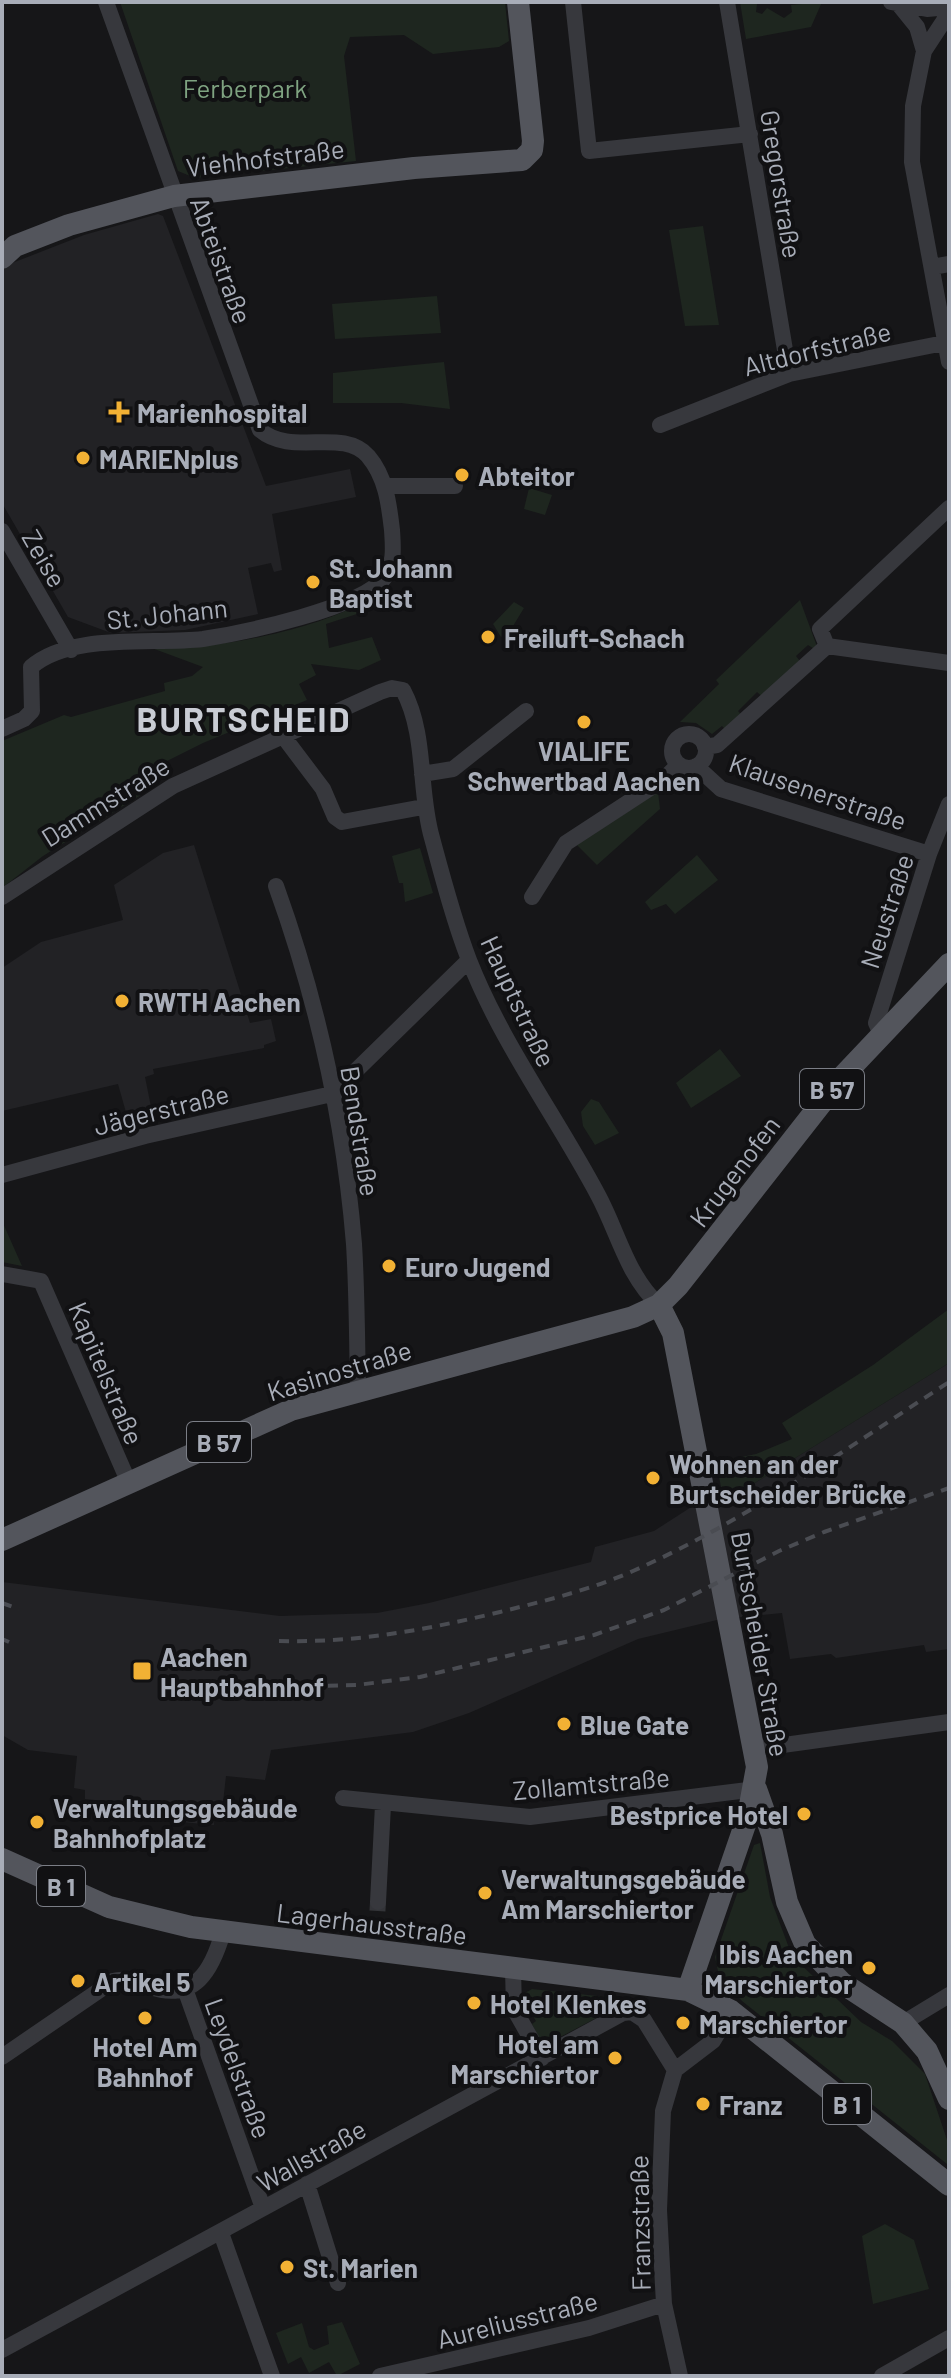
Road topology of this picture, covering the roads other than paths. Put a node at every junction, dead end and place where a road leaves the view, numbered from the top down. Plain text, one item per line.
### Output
1 (106, 2) edge
2 (518, 2) edge
3 (573, 2) edge
4 (727, 2) edge
5 (896, 4) edge
6 (949, 7) edge
7 (949, 13) edge
8 (924, 51) junction
9 (750, 134) junction
10 (174, 196) junction
11 (6, 249) edge
12 (949, 264) edge
13 (932, 267) junction
14 (944, 343) junction
15 (949, 362) edge
16 (789, 374) junction
17 (660, 425) dead end
18 (385, 486) junction
19 (455, 486) dead end
20 (949, 508) edge
21 (2, 531) edge
22 (827, 646) junction
23 (71, 650) junction
24 (949, 663) edge
25 (403, 690) joint
26 (526, 711) dead end
27 (2, 729) edge
28 (283, 736) junction
29 (705, 747) junction
30 (678, 765) junction
31 (696, 766) junction
32 (422, 774) junction
33 (949, 804) edge
34 (423, 807) junction
35 (929, 854) junction
36 (276, 886) dead end
37 (2, 897) edge
38 (532, 897) dead end
39 (469, 960) junction
40 (949, 964) edge
41 (881, 1034) junction
42 (332, 1094) junction
43 (2, 1175) edge
44 (2, 1274) edge
45 (659, 1305) junction
46 (358, 1391) junction
47 (129, 1483) junction
48 (2, 1540) edge
49 (949, 1722) edge
50 (755, 1749) junction
51 (756, 1789) junction
52 (343, 1798) dead end
53 (383, 1805) junction
54 (2, 1859) edge
55 (378, 1902) tunnel mouth
56 (223, 1932) junction
57 (513, 1969) junction
58 (185, 1989) junction
59 (688, 1990) junction
60 (949, 1995) edge
61 (731, 2011) junction
62 (903, 2023) junction
63 (2, 2057) edge
64 (542, 2058) junction
65 (675, 2070) junction
66 (949, 2099) edge
67 (307, 2184) junction
68 (949, 2185) edge
69 (263, 2208) junction
70 (221, 2233) junction
71 (338, 2283) dead end
72 (664, 2304) junction
73 (949, 2338) edge
74 (2, 2350) edge
75 (272, 2376) edge
76 (380, 2376) edge
77 (680, 2376) edge
78 (882, 2376) edge

1 - 10 street, Abteistraße
2 - 10 main road, Viehhofstraße
3 - 9 street
4 - 9 street, Gregorstraße
5 - 6 street
5 - 8 street
7 - 8 street
8 - 13 street
9 - 16 street, Gregorstraße
10 - 11 main road, Viehhofstraße
10 - 18 street, Abteistraße
12 - 13 street
13 - 14 street
14 - 15 street
14 - 16 street, Altdorfstraße
16 - 17 street, Altdorfstraße
18 - 19 street
18 - 23 street, St. Johann
20 - 22 street
21 - 23 street, Zeise
22 - 24 street
22 - 29 street
23 - 27 street, St. Johann
25 - 28 street, Dammstraße
25 - 32 street, Hauptstraße
26 - 32 street
28 - 34 street
28 - 37 street, Dammstraße
29 - 30 street
29 - 31 street
30 - 31 street
30 - 38 street
31 - 35 street, Klausenerstraße
32 - 34 street, Hauptstraße
33 - 35 street, Neustraße
34 - 39 street, Hauptstraße
35 - 41 street, Neustraße
36 - 42 street, Bendstraße
39 - 42 street
39 - 45 street, Hauptstraße
40 - 41 main road, Krugenofen / B 57
41 - 45 main road, Krugenofen / B 57
42 - 43 street, Jägerstraße
42 - 46 street, Bendstraße
44 - 47 street, Kapitelstraße
45 - 46 main road, Kasinostraße / B 57
45 - 50 main road, Burtscheider Straße
46 - 47 main road, Kasinostraße / B 57
47 - 48 main road, Kasinostraße / B 57
49 - 50 street
50 - 51 main road, Burtscheider Straße
51 - 53 street, Zollamtstraße
51 - 59 main road, Burtscheider Straße
51 - 62 main road
52 - 53 street, Zollamtstraße
53 - 55 street
54 - 56 main road, B 1
56 - 57 main road, Lagerhausstraße / B 1
56 - 58 street
57 - 59 main road, Lagerhausstraße / B 1
57 - 64 street
58 - 63 street
58 - 69 street, Leydelstraße
59 - 61 main road, Lagerhausstraße / B 1
60 - 62 street
61 - 65 street
61 - 68 main road, B 1
62 - 66 main road
64 - 65 street, Wallstraße
64 - 67 street, Wallstraße
65 - 72 street, Franzstraße
67 - 69 street, Wallstraße
67 - 71 street
69 - 70 street, Wallstraße
70 - 74 street, Wallstraße
70 - 75 street
72 - 76 street, Aureliusstraße
72 - 77 street, Franzstraße
73 - 78 street

